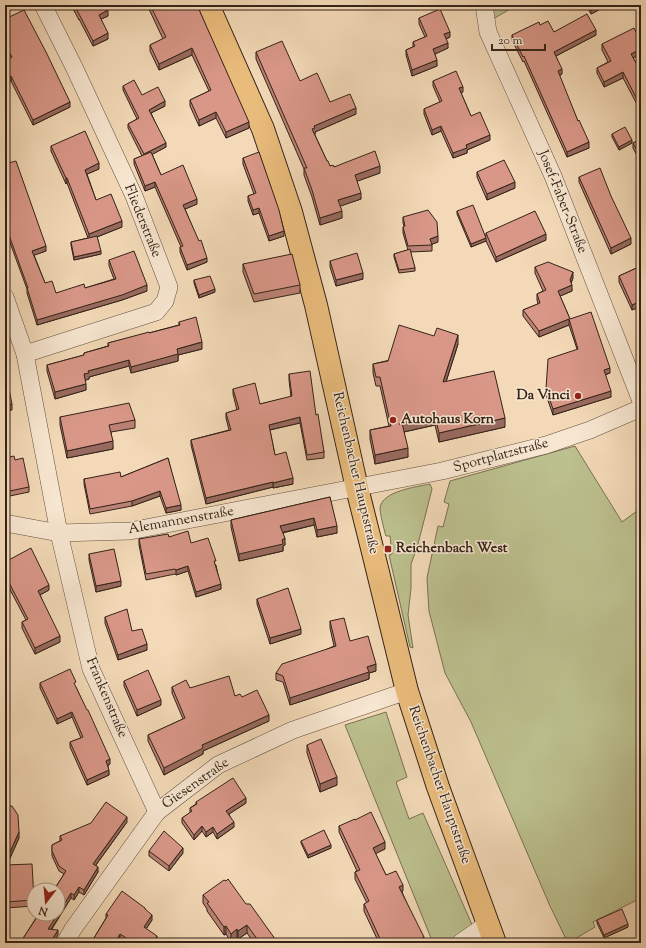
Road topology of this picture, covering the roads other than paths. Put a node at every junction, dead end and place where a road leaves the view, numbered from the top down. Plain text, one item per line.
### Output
1 (43, 5) edge
2 (208, 5) edge
3 (484, 5) edge
4 (5, 297) edge
5 (25, 354) junction
6 (641, 401) edge
7 (641, 408) edge
8 (357, 488) junction
9 (5, 523) edge
10 (59, 533) junction
11 (407, 691) junction
12 (157, 812) junction
13 (491, 934) edge
14 (66, 943) edge
15 (460, 943) edge

1 - 5 street, Fliederstraße
2 - 8 main road, Reichenbacher Hauptstraße
3 - 6 street, Josef-Faber-Straße
4 - 5 street
5 - 10 street
7 - 8 street, Sportplatzstraße
8 - 10 street, Alemannenstraße
8 - 11 main road, Reichenbacher Hauptstraße
9 - 10 street, Alemannenstraße
10 - 12 street, Frankenstraße
11 - 12 street, Giesenstraße
11 - 13 main road, Reichenbacher Hauptstraße
12 - 14 street, Giesenstraße
13 - 15 street

